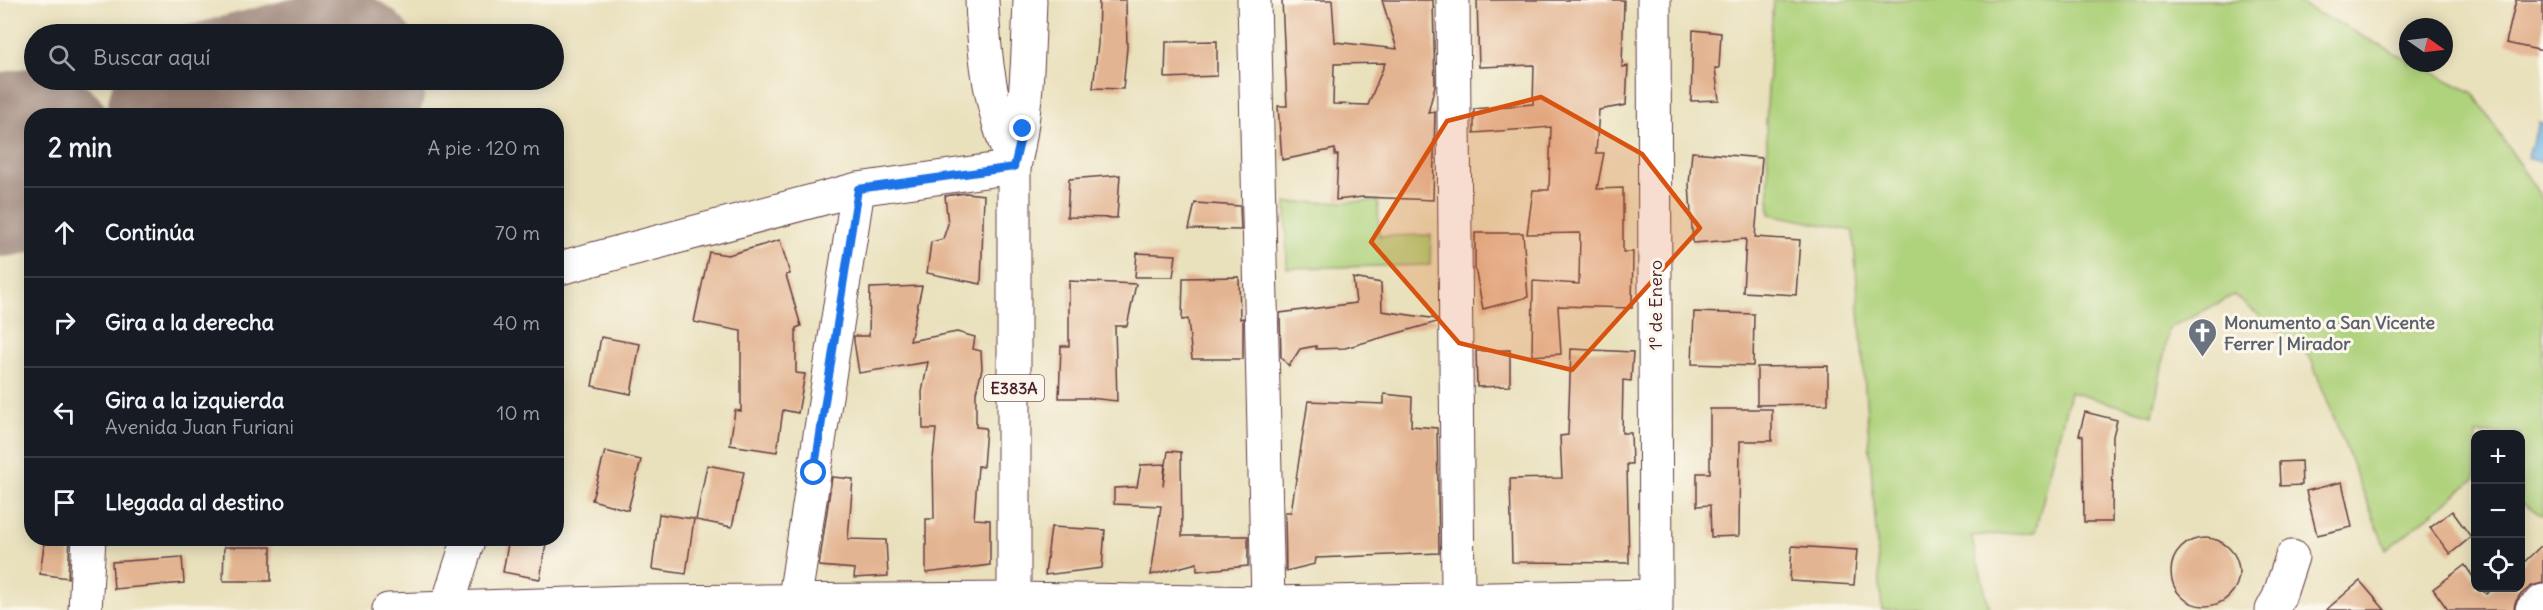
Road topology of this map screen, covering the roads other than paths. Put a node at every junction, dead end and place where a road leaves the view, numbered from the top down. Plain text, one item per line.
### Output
1 (982, 0) edge
2 (1029, 0) edge
3 (1254, 0) edge
4 (1453, 0) edge
5 (1654, 0) edge
6 (1014, 167) junction
7 (858, 189) junction
8 (564, 267) edge
9 (89, 546) edge
10 (465, 546) edge
11 (2292, 557) dead end
12 (1458, 598) junction
13 (2543, 600) edge
14 (1656, 603) edge
15 (1014, 604) edge
16 (1252, 605) edge
17 (630, 606) edge
18 (794, 606) edge
19 (446, 608) edge
20 (85, 610) edge
21 (388, 610) edge
22 (2272, 610) edge
23 (2532, 610) edge

1 - 6 street, E383A
2 - 6 street, E383A
3 - 16 street
4 - 12 street
5 - 14 street, 1º de Enero
6 - 7 street
6 - 15 street, E383A
7 - 8 street
7 - 18 street
9 - 20 street
10 - 19 street
11 - 22 street
12 - 14 street
12 - 16 street
13 - 23 street
15 - 16 street
15 - 18 street
17 - 18 street
17 - 19 street
19 - 21 street

